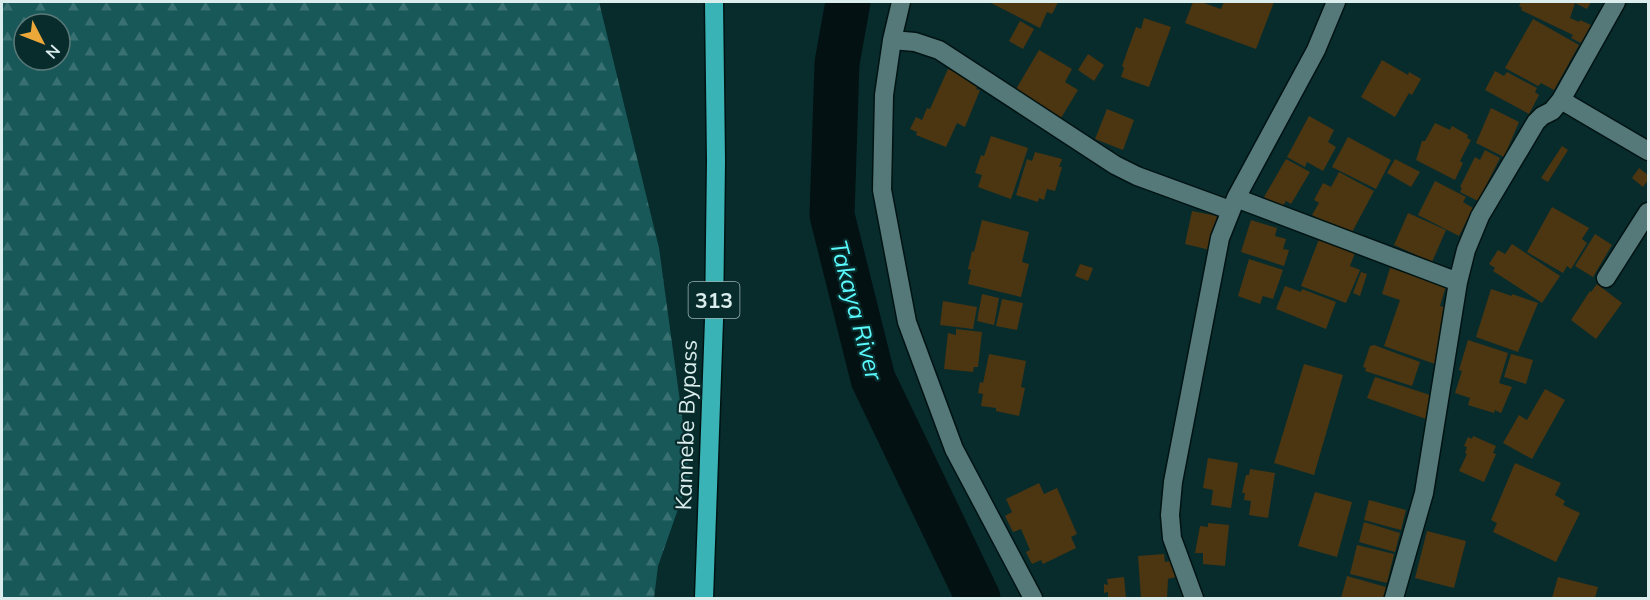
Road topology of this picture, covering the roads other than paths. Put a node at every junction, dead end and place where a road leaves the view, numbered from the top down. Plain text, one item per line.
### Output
1 (714, 2) edge
2 (901, 2) edge
3 (1336, 2) edge
4 (1616, 2) edge
5 (892, 40) junction
6 (1561, 100) junction
7 (1648, 151) edge
8 (1233, 204) junction
9 (1648, 212) edge
10 (1606, 278) dead end
11 (1458, 282) junction
12 (704, 598) edge
13 (1033, 598) edge
14 (1194, 598) edge
15 (1394, 598) edge

1 - 12 highway, Kannebe Bypass / 313
2 - 5 street
3 - 8 street
4 - 6 street
5 - 8 street
5 - 13 street
6 - 7 street
6 - 11 street
8 - 11 street
8 - 14 street
9 - 10 street
11 - 15 street

